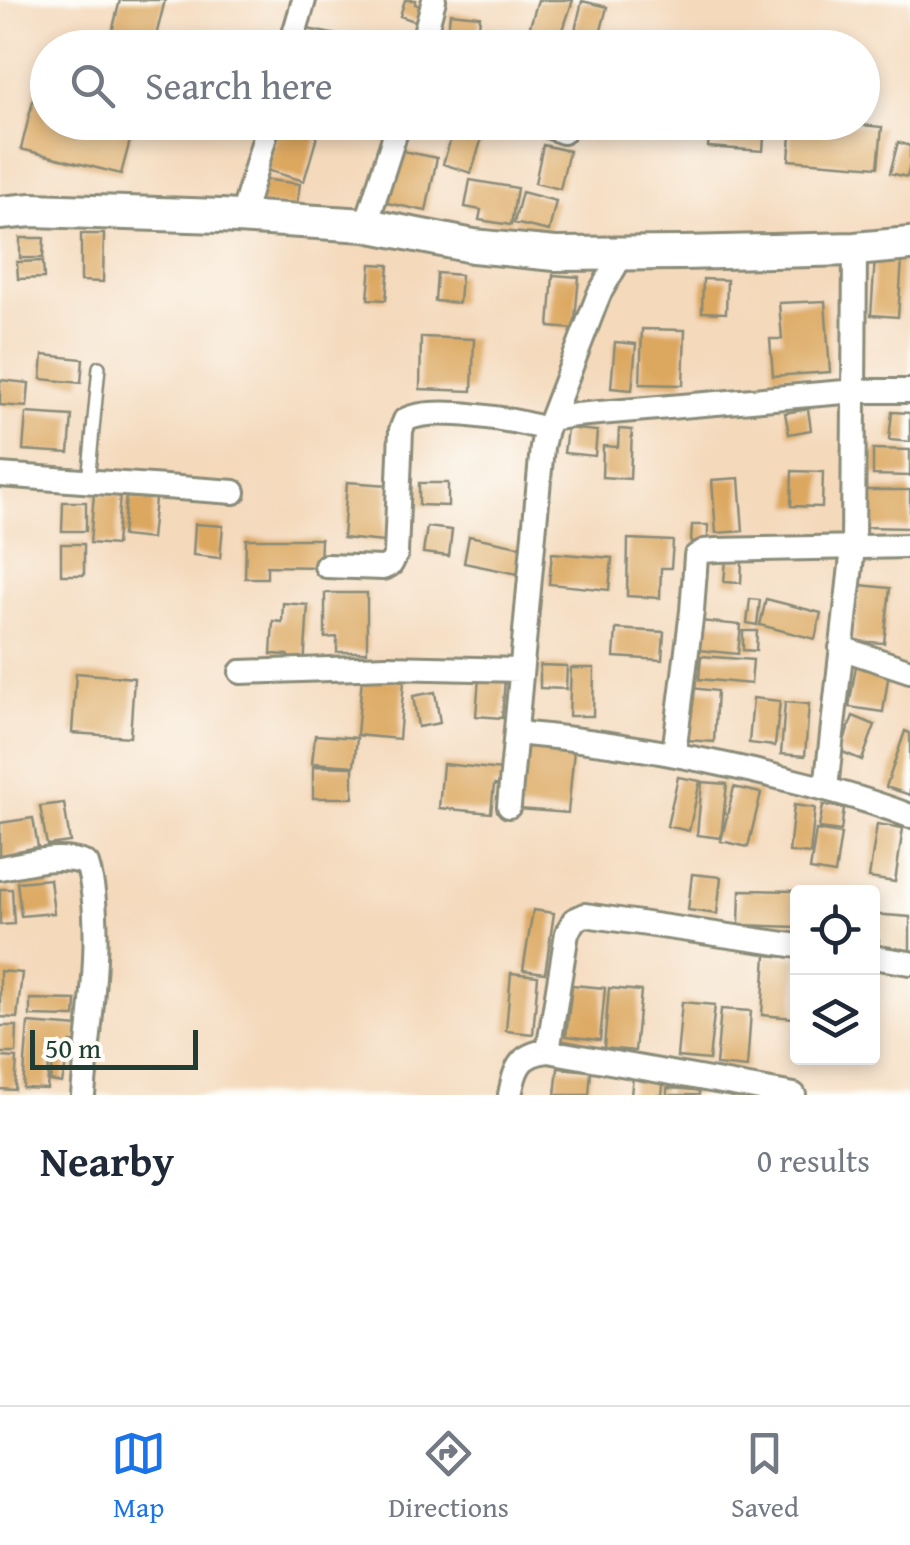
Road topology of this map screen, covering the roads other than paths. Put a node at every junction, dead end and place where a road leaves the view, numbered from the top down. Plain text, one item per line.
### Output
1 (304, 0) edge
2 (434, 0) edge
3 (295, 30) edge
4 (426, 30) edge
5 (264, 140) edge
6 (393, 140) edge
7 (0, 213) edge
8 (242, 217) junction
9 (366, 225) junction
10 (910, 244) edge
11 (855, 249) junction
12 (623, 254) junction
13 (99, 366) dead end
14 (856, 391) junction
15 (910, 391) edge
16 (548, 424) junction
17 (0, 475) edge
18 (88, 482) junction
19 (234, 492) dead end
20 (910, 546) edge
21 (853, 548) junction
22 (326, 566) dead end
23 (841, 648) junction
24 (521, 670) junction
25 (910, 671) edge
26 (241, 672) dead end
27 (516, 732) junction
28 (674, 753) junction
29 (826, 788) junction
30 (510, 806) dead end
31 (910, 816) edge
32 (0, 868) edge
33 (790, 945) edge
34 (880, 958) edge
35 (910, 963) edge
36 (548, 1051) junction
37 (83, 1095) edge
38 (510, 1095) edge
39 (794, 1095) edge

1 - 3 street
2 - 4 street
5 - 8 street
6 - 9 street
7 - 8 street
8 - 9 street
9 - 12 street
10 - 11 street
11 - 12 street
11 - 14 street
12 - 16 street
13 - 18 lane
14 - 15 street
14 - 16 street
14 - 21 street
16 - 22 street
16 - 24 street
17 - 18 street
18 - 19 street
20 - 21 street
21 - 23 street
21 - 28 street
23 - 25 street
23 - 29 street
24 - 26 street
24 - 27 street
27 - 28 street
27 - 30 street
28 - 29 street
29 - 31 street
32 - 37 street
33 - 36 street
34 - 35 street
36 - 38 street
36 - 39 street

